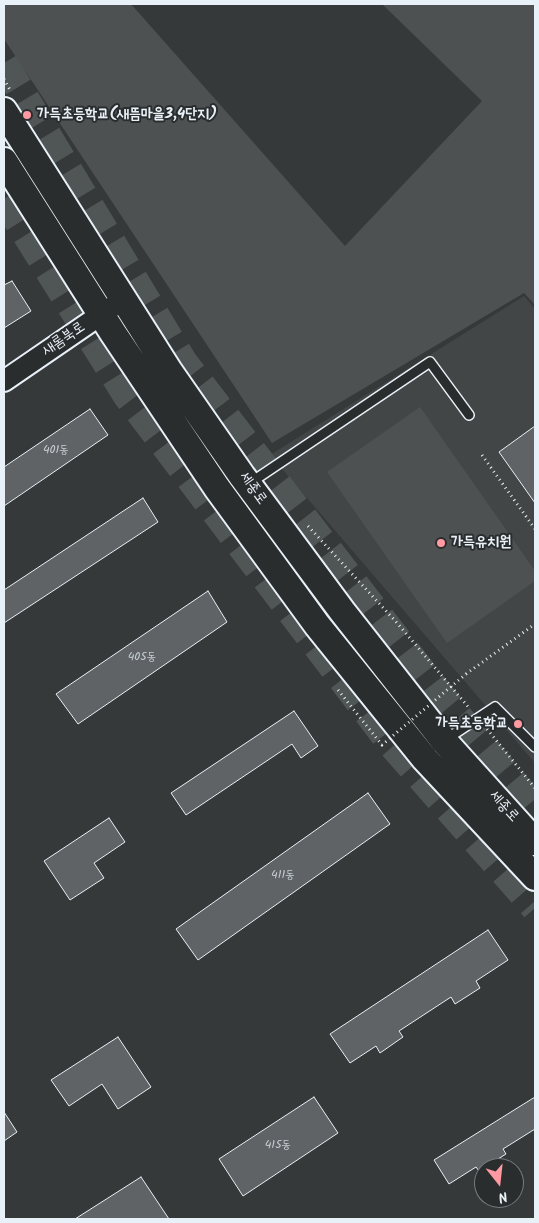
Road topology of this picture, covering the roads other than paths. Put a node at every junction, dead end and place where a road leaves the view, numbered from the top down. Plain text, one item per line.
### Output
1 (9, 104) edge
2 (4, 160) edge
3 (124, 299) junction
4 (101, 314) junction
5 (4, 381) edge
6 (468, 415) dead end
7 (248, 484) junction
8 (535, 747) edge
9 (433, 748) junction
10 (535, 842) edge
11 (535, 877) edge

1 - 3 main road, 세종로
2 - 4 main road, 세종로
3 - 4 street, 새롬북로
3 - 7 main road, 세종로
4 - 5 street, 새롬북로
4 - 9 main road, 세종로
6 - 7 lane
7 - 9 main road, 세종로
8 - 9 lane
9 - 10 main road, 세종로
9 - 11 main road, 세종로

